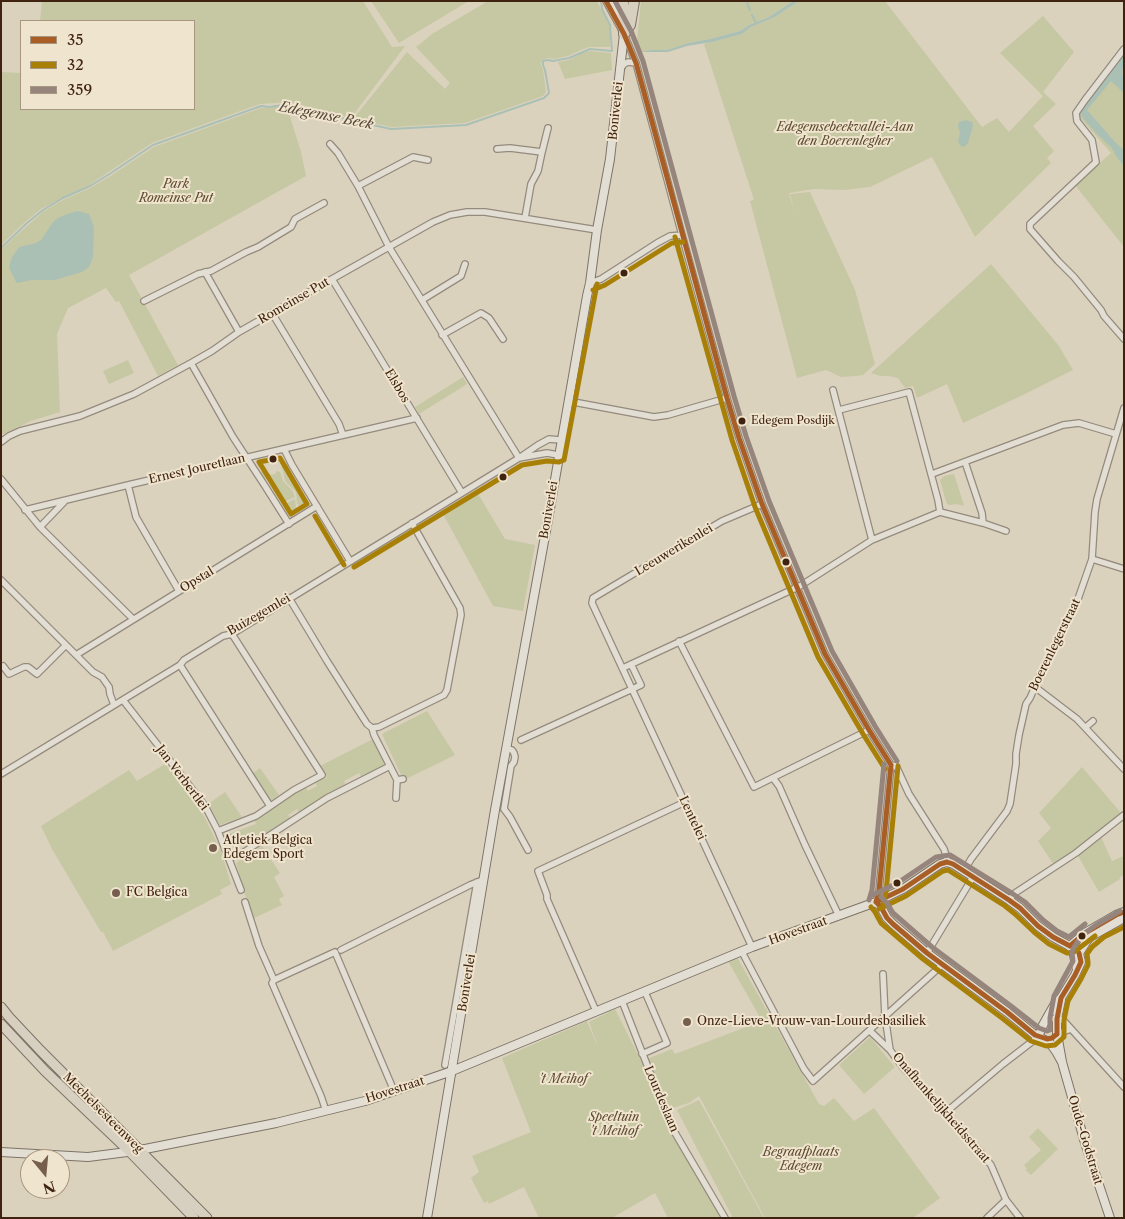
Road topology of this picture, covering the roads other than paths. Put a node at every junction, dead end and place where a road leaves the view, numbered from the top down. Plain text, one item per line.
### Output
1 (606, 1) edge
2 (612, 1) edge
3 (623, 1) edge
4 (634, 1) edge
5 (627, 29) junction
6 (631, 49) junction
7 (1124, 49) edge
8 (636, 63) junction
9 (620, 69) junction
10 (548, 128) dead end
11 (330, 144) dead end
12 (497, 149) dead end
13 (542, 152) junction
14 (428, 160) dead end
15 (358, 186) junction
16 (324, 203) dead end
17 (525, 218) junction
18 (597, 230) junction
19 (682, 235) junction
20 (389, 247) junction
21 (465, 264) dead end
22 (205, 272) junction
23 (332, 279) junction
24 (590, 283) junction
25 (422, 300) junction
26 (144, 301) dead end
27 (272, 313) junction
28 (239, 332) junction
29 (442, 335) junction
30 (503, 339) dead end
31 (1124, 339) edge
32 (192, 363) junction
33 (833, 390) dead end
34 (727, 398) junction
35 (568, 401) junction
36 (1124, 408) edge
37 (839, 410) junction
38 (416, 418) junction
39 (1116, 434) junction
40 (343, 435) junction
41 (561, 440) junction
42 (1, 442) edge
43 (284, 449) junction
44 (558, 455) junction
45 (247, 457) junction
46 (519, 458) junction
47 (965, 462) junction
48 (932, 474) junction
49 (1, 479) edge
50 (128, 485) junction
51 (462, 492) junction
52 (66, 500) junction
53 (762, 504) junction
54 (317, 506) junction
55 (26, 510) junction
56 (940, 512) junction
57 (412, 523) junction
58 (983, 523) junction
59 (289, 524) junction
60 (40, 527) junction
61 (1006, 531) dead end
62 (872, 540) junction
63 (1092, 560) junction
64 (350, 561) junction
65 (1124, 569) edge
66 (1, 580) edge
67 (797, 588) junction
68 (179, 591) junction
69 (289, 598) junction
70 (592, 603) joint
71 (133, 619) junction
72 (232, 634) junction
73 (679, 642) junction
74 (66, 645) junction
75 (76, 655) junction
76 (631, 664) junction
77 (4, 665) edge
78 (180, 665) junction
79 (623, 668) junction
80 (1035, 687) junction
81 (633, 689) junction
82 (123, 700) junction
83 (114, 705) junction
84 (1093, 720) dead end
85 (1086, 727) junction
86 (372, 728) junction
87 (869, 730) junction
88 (521, 740) dead end
89 (506, 748) junction
90 (891, 765) junction
91 (390, 766) junction
92 (1124, 769) edge
93 (1, 774) edge
94 (773, 778) junction
95 (396, 798) dead end
96 (685, 802) junction
97 (270, 806) junction
98 (504, 809) junction
99 (495, 810) junction
100 (1124, 815) edge
101 (218, 831) junction
102 (528, 850) dead end
103 (229, 858) junction
104 (947, 862) junction
105 (964, 871) junction
106 (973, 877) junction
107 (481, 881) junction
108 (241, 890) dead end
109 (1009, 900) junction
110 (245, 902) dead end
111 (876, 902) junction
112 (1124, 912) edge
113 (839, 916) junction
114 (1124, 918) edge
115 (1098, 929) junction
116 (1070, 946) junction
117 (752, 947) junction
118 (338, 951) junction
119 (742, 952) junction
120 (927, 953) junction
121 (1076, 954) junction
122 (942, 965) junction
123 (883, 974) dead end
124 (274, 980) junction
125 (645, 992) junction
126 (1061, 998) junction
127 (622, 1001) junction
128 (1, 1007) edge
129 (596, 1011) junction
130 (885, 1016) junction
131 (1048, 1018) junction
132 (1057, 1019) junction
133 (1, 1024) edge
134 (1071, 1028) junction
135 (870, 1031) junction
136 (1057, 1034) junction
137 (1038, 1037) junction
138 (890, 1050) junction
139 (642, 1054) junction
140 (1062, 1062) junction
141 (445, 1065) dead end
142 (452, 1071) junction
143 (1124, 1086) edge
144 (394, 1091) junction
145 (326, 1111) junction
146 (945, 1113) junction
147 (135, 1151) junction
148 (1, 1152) edge
149 (1006, 1200) junction
150 (194, 1218) edge
151 (207, 1218) edge
152 (427, 1218) edge
153 (725, 1218) edge
154 (987, 1218) edge
155 (1020, 1218) edge
156 (1110, 1218) edge

1 - 5 street
2 - 5 street
3 - 5 highway, Boniverlei
4 - 5 highway, Boniverlei
5 - 6 street
5 - 6 street
5 - 9 street, Boniverlei
6 - 8 street
7 - 31 street
8 - 9 street
8 - 19 street
9 - 18 street, Boniverlei
10 - 13 street
11 - 15 street
12 - 13 street
13 - 17 street
14 - 15 street
15 - 20 street
16 - 22 street
17 - 18 street, Romeinse Put
17 - 20 street, Romeinse Put
18 - 24 street, Boniverlei
19 - 24 street
19 - 34 street
20 - 23 street, Romeinse Put
20 - 25 street
21 - 25 street
22 - 26 street
22 - 28 street
23 - 27 street, Romeinse Put
23 - 38 street, Elsbos
24 - 35 street, Boniverlei
25 - 29 street
27 - 28 street, Romeinse Put
27 - 40 street
28 - 32 street, Romeinse Put
29 - 30 street
29 - 46 street
32 - 42 street, Romeinse Put
32 - 45 street
33 - 37 street
34 - 35 street
34 - 53 street
35 - 41 street, Boniverlei
36 - 39 street, Boerenlegerstraat
37 - 48 street
37 - 62 street
38 - 40 street, Ernest Jouretlaan
38 - 51 street, Elsbos
39 - 47 street
39 - 63 street, Boerenlegerstraat
40 - 43 street, Ernest Jouretlaan
41 - 44 street, Boniverlei
41 - 46 street, Buizegemlei
43 - 45 street, Ernest Jouretlaan
43 - 54 street
44 - 46 street, Buizegemlei
44 - 89 street, Boniverlei
45 - 50 street, Ernest Jouretlaan
45 - 59 street
46 - 51 street, Buizegemlei
47 - 48 street
47 - 58 street
48 - 56 street
49 - 55 street
50 - 52 street, Ernest Jouretlaan
50 - 68 street
51 - 57 street, Buizegemlei
52 - 55 street, Ernest Jouretlaan
52 - 60 street
53 - 67 street
53 - 70 street, Leeuwerikenlei
54 - 59 street, Opstal
54 - 64 street
55 - 60 street
56 - 58 street
56 - 62 street
57 - 64 street, Buizegemlei
57 - 86 street
58 - 61 street
59 - 68 street, Opstal
60 - 71 street
62 - 67 street
63 - 65 street
63 - 80 street, Boerenlegerstraat
64 - 69 street, Buizegemlei
66 - 74 street
67 - 73 street
67 - 87 street
68 - 71 street, Opstal
69 - 72 street, Buizegemlei
69 - 86 street
70 - 79 street, Lentelei
71 - 75 street, Opstal
72 - 78 street, Buizegemlei
72 - 97 street
73 - 76 street
73 - 94 street
74 - 75 street
74 - 77 street
75 - 83 street
76 - 79 street
76 - 81 street, Lentelei
78 - 82 street, Buizegemlei
78 - 97 street
79 - 81 street, Lentelei
80 - 85 street
80 - 105 street, Boerenlegerstraat
81 - 88 street
81 - 96 street, Lentelei
82 - 83 street, Buizegemlei
82 - 101 street, Jan Verbertlei
83 - 93 street, Buizegemlei
84 - 85 street
85 - 92 street
86 - 91 street
87 - 90 street
87 - 94 street
89 - 98 street, Boniverlei
89 - 99 street, Boniverlei
90 - 104 street
90 - 111 street
91 - 95 street
91 - 103 street
94 - 113 street
96 - 117 street, Lentelei
96 - 129 street
97 - 101 street
98 - 99 street
98 - 102 street
99 - 107 street, Boniverlei
100 - 109 street
101 - 103 street, Jan Verbertlei
103 - 108 street, Jan Verbertlei
104 - 105 street
104 - 111 street, Hovestraat
105 - 106 street
106 - 109 street
106 - 120 street
107 - 118 street
107 - 141 street, Boniverlei
107 - 142 street, Boniverlei
109 - 116 street
110 - 124 street
111 - 113 street, Hovestraat
111 - 120 street, Oude-Godstraat
112 - 115 street
113 - 117 street, Hovestraat
114 - 115 street
115 - 116 street
115 - 121 street
116 - 121 street
117 - 119 street, Hovestraat
118 - 124 street
118 - 144 street
119 - 125 street, Hovestraat
119 - 135 street
120 - 122 street, Oude-Godstraat
121 - 126 street
122 - 130 street
122 - 137 street, Oude-Godstraat
123 - 130 street, Onafhankelijkheidsstraat
124 - 145 street
125 - 127 street, Hovestraat
125 - 139 street
126 - 131 street
126 - 132 street, Oude-Godstraat
127 - 129 street, Hovestraat
127 - 139 street, Lourdeslaan
128 - 147 main road, Mechelsesteenweg
129 - 142 street, Hovestraat
130 - 135 street
130 - 138 street, Onafhankelijkheidsstraat
131 - 132 street
131 - 137 street
132 - 134 street
132 - 136 street, Oude-Godstraat
133 - 147 main road, Mechelsesteenweg
134 - 136 street
134 - 143 street
135 - 138 street, Onafhankelijkheidsstraat
136 - 137 street
136 - 140 street, Oude-Godstraat
137 - 140 street, Oude-Godstraat
137 - 146 street
138 - 146 street, Onafhankelijkheidsstraat
139 - 153 street, Lourdeslaan
140 - 156 street, Oude-Godstraat
142 - 144 street, Hovestraat
142 - 152 street, Boniverlei
144 - 145 street, Hovestraat
145 - 147 street, Hovestraat
146 - 149 street, Onafhankelijkheidsstraat
147 - 148 street, Hovestraat
147 - 150 main road, Mechelsesteenweg
147 - 151 main road, Mechelsesteenweg
149 - 154 street
149 - 155 street, Onafhankelijkheidsstraat

